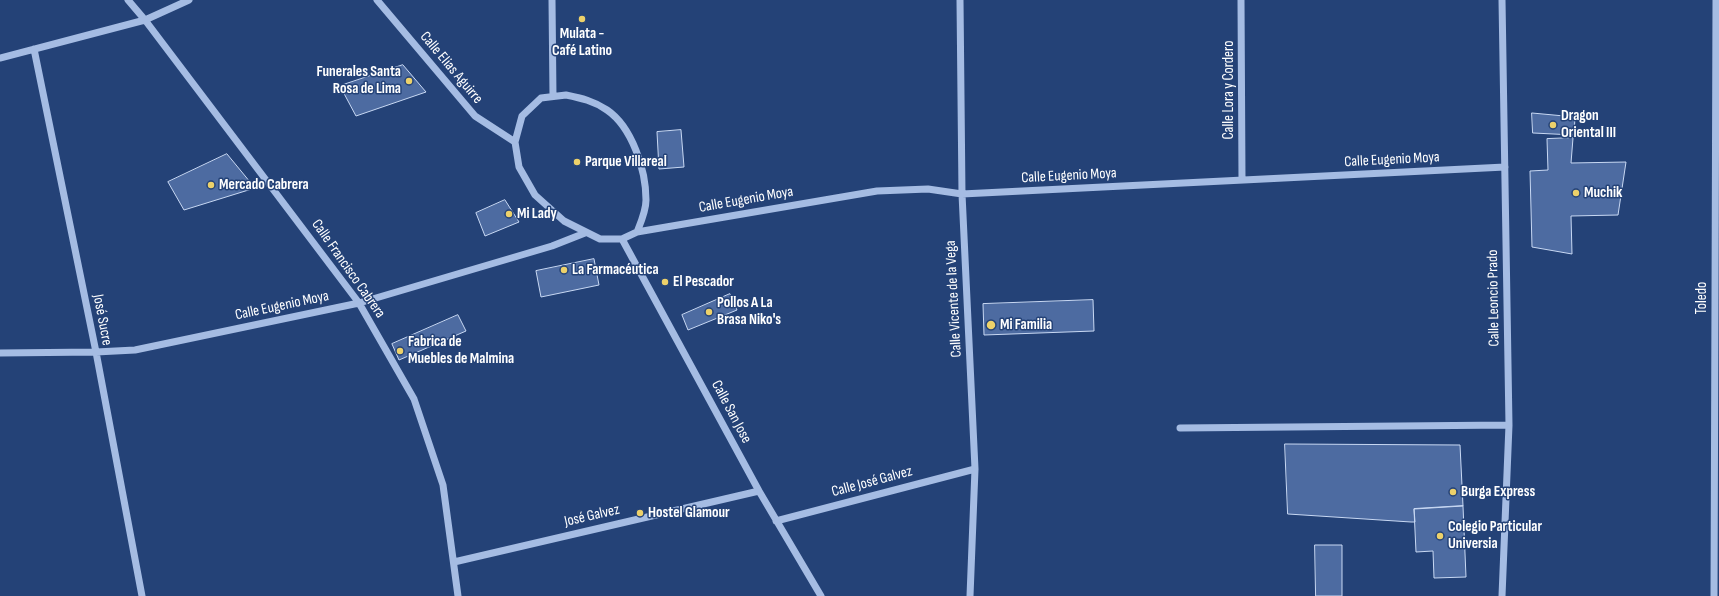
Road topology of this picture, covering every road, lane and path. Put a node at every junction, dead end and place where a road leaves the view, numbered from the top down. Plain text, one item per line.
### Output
1 (128, 0) edge
2 (189, 0) edge
3 (377, 0) edge
4 (552, 0) edge
5 (960, 0) edge
6 (1241, 0) edge
7 (1502, 0) edge
8 (1716, 0) edge
9 (145, 20) junction
10 (34, 49) junction
11 (0, 58) edge
12 (553, 96) junction
13 (515, 142) junction
14 (1505, 167) junction
15 (1242, 180) junction
16 (962, 194) junction
17 (585, 232) junction
18 (637, 232) junction
19 (622, 239) junction
20 (359, 303) junction
21 (96, 352) junction
22 (0, 353) edge
23 (1510, 425) junction
24 (1180, 428) dead end
25 (975, 469) junction
26 (759, 490) junction
27 (1717, 518) edge
28 (776, 521) junction
29 (454, 562) junction
30 (142, 596) edge
31 (458, 596) edge
32 (820, 596) edge
33 (970, 596) edge
34 (1502, 596) edge
35 (1714, 596) edge

1 - 9 street, Calle Francisco Cabrera
2 - 9 street
3 - 13 street, Calle Elias Aguirre
4 - 12 street
5 - 16 street, Calle Vicente de la Vega
6 - 15 street, Calle Lora y Cordero
7 - 14 street, Calle Leoncio Prado
8 - 27 street, Toledo
9 - 10 street
9 - 20 street, Calle Francisco Cabrera
10 - 11 street
10 - 21 street, José Sucre
12 - 13 street
12 - 18 street
13 - 17 street
14 - 15 street, Calle Eugenio Moya
14 - 23 street, Calle Leoncio Prado
15 - 16 street, Calle Eugenio Moya
16 - 18 street, Calle Eugenio Moya
16 - 25 street, Calle Vicente de la Vega
17 - 19 street
17 - 20 street, Calle Eugenio Moya
18 - 19 street
19 - 26 street, Calle San Jose
20 - 21 street, Calle Eugenio Moya
20 - 29 street, Calle Francisco Cabrera
21 - 22 street, Calle Eugenio Moya
21 - 30 street, José Sucre
23 - 24 street
23 - 34 street, Calle Leoncio Prado
25 - 28 street, Calle José Galvez
25 - 33 street, Calle Vicente de la Vega
26 - 28 street, Calle San Jose
26 - 29 street, José Galvez
27 - 35 street, Toledo
28 - 32 street, Calle San Jose
29 - 31 street, Calle Francisco Cabrera

